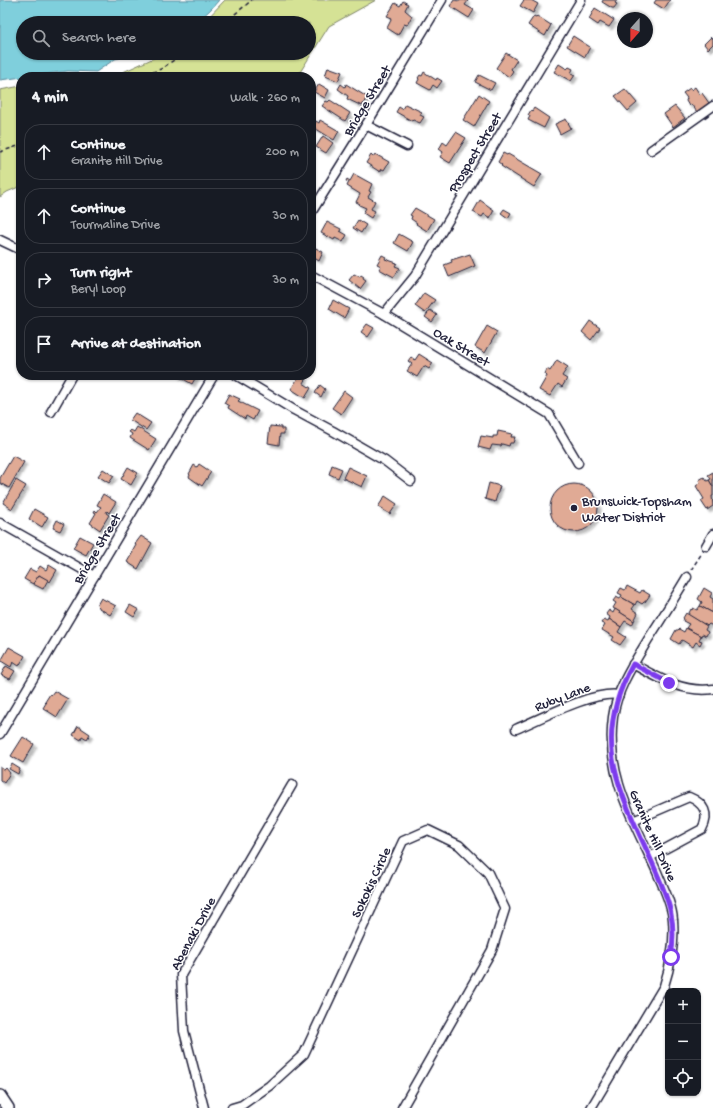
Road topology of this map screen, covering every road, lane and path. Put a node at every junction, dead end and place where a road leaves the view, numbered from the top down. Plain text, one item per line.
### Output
1 (252, 0) edge
2 (442, 0) edge
3 (581, 0) edge
4 (233, 16) edge
5 (174, 60) edge
6 (153, 72) edge
7 (713, 106) edge
8 (366, 125) junction
9 (16, 146) edge
10 (407, 146) dead end
11 (651, 150) dead end
12 (0, 152) edge
13 (316, 205) edge
14 (0, 240) edge
15 (16, 248) edge
16 (316, 278) edge
17 (384, 314) junction
18 (69, 380) edge
19 (211, 380) edge
20 (244, 380) edge
21 (51, 412) dead end
22 (578, 462) dead end
23 (411, 480) dead end
24 (0, 523) edge
25 (713, 534) edge
26 (706, 546) joint
27 (94, 576) junction
28 (687, 577) joint
29 (633, 664) junction
30 (713, 690) edge
31 (618, 695) junction
32 (516, 729) dead end
33 (0, 734) edge
34 (292, 785) dead end
35 (633, 821) junction
36 (650, 857) junction
37 (0, 1096) edge
38 (8, 1108) edge
39 (204, 1108) edge
40 (232, 1108) edge
41 (402, 1108) edge
42 (591, 1108) edge

1 - 4 path
2 - 8 street, Bridge Street
3 - 17 street, Prospect Street
5 - 6 path
7 - 11 street
8 - 10 street
8 - 13 street, Bridge Street
9 - 12 path
14 - 15 street
16 - 17 street, Oak Street
17 - 22 street, Oak Street
18 - 21 street
19 - 27 street, Bridge Street
20 - 23 street
24 - 27 street
25 - 26 street
26 - 28 path
27 - 33 street, Bridge Street
28 - 29 street, Granite Hill Drive
29 - 30 street
29 - 31 street, Granite Hill Drive
31 - 32 street, Ruby Lane
31 - 35 street, Granite Hill Drive
34 - 39 street, Abenaki Drive
35 - 36 street, Granite Hill Drive
35 - 36 street
36 - 42 street, Granite Hill Drive
37 - 38 street
40 - 41 street, Sokokis Circle

